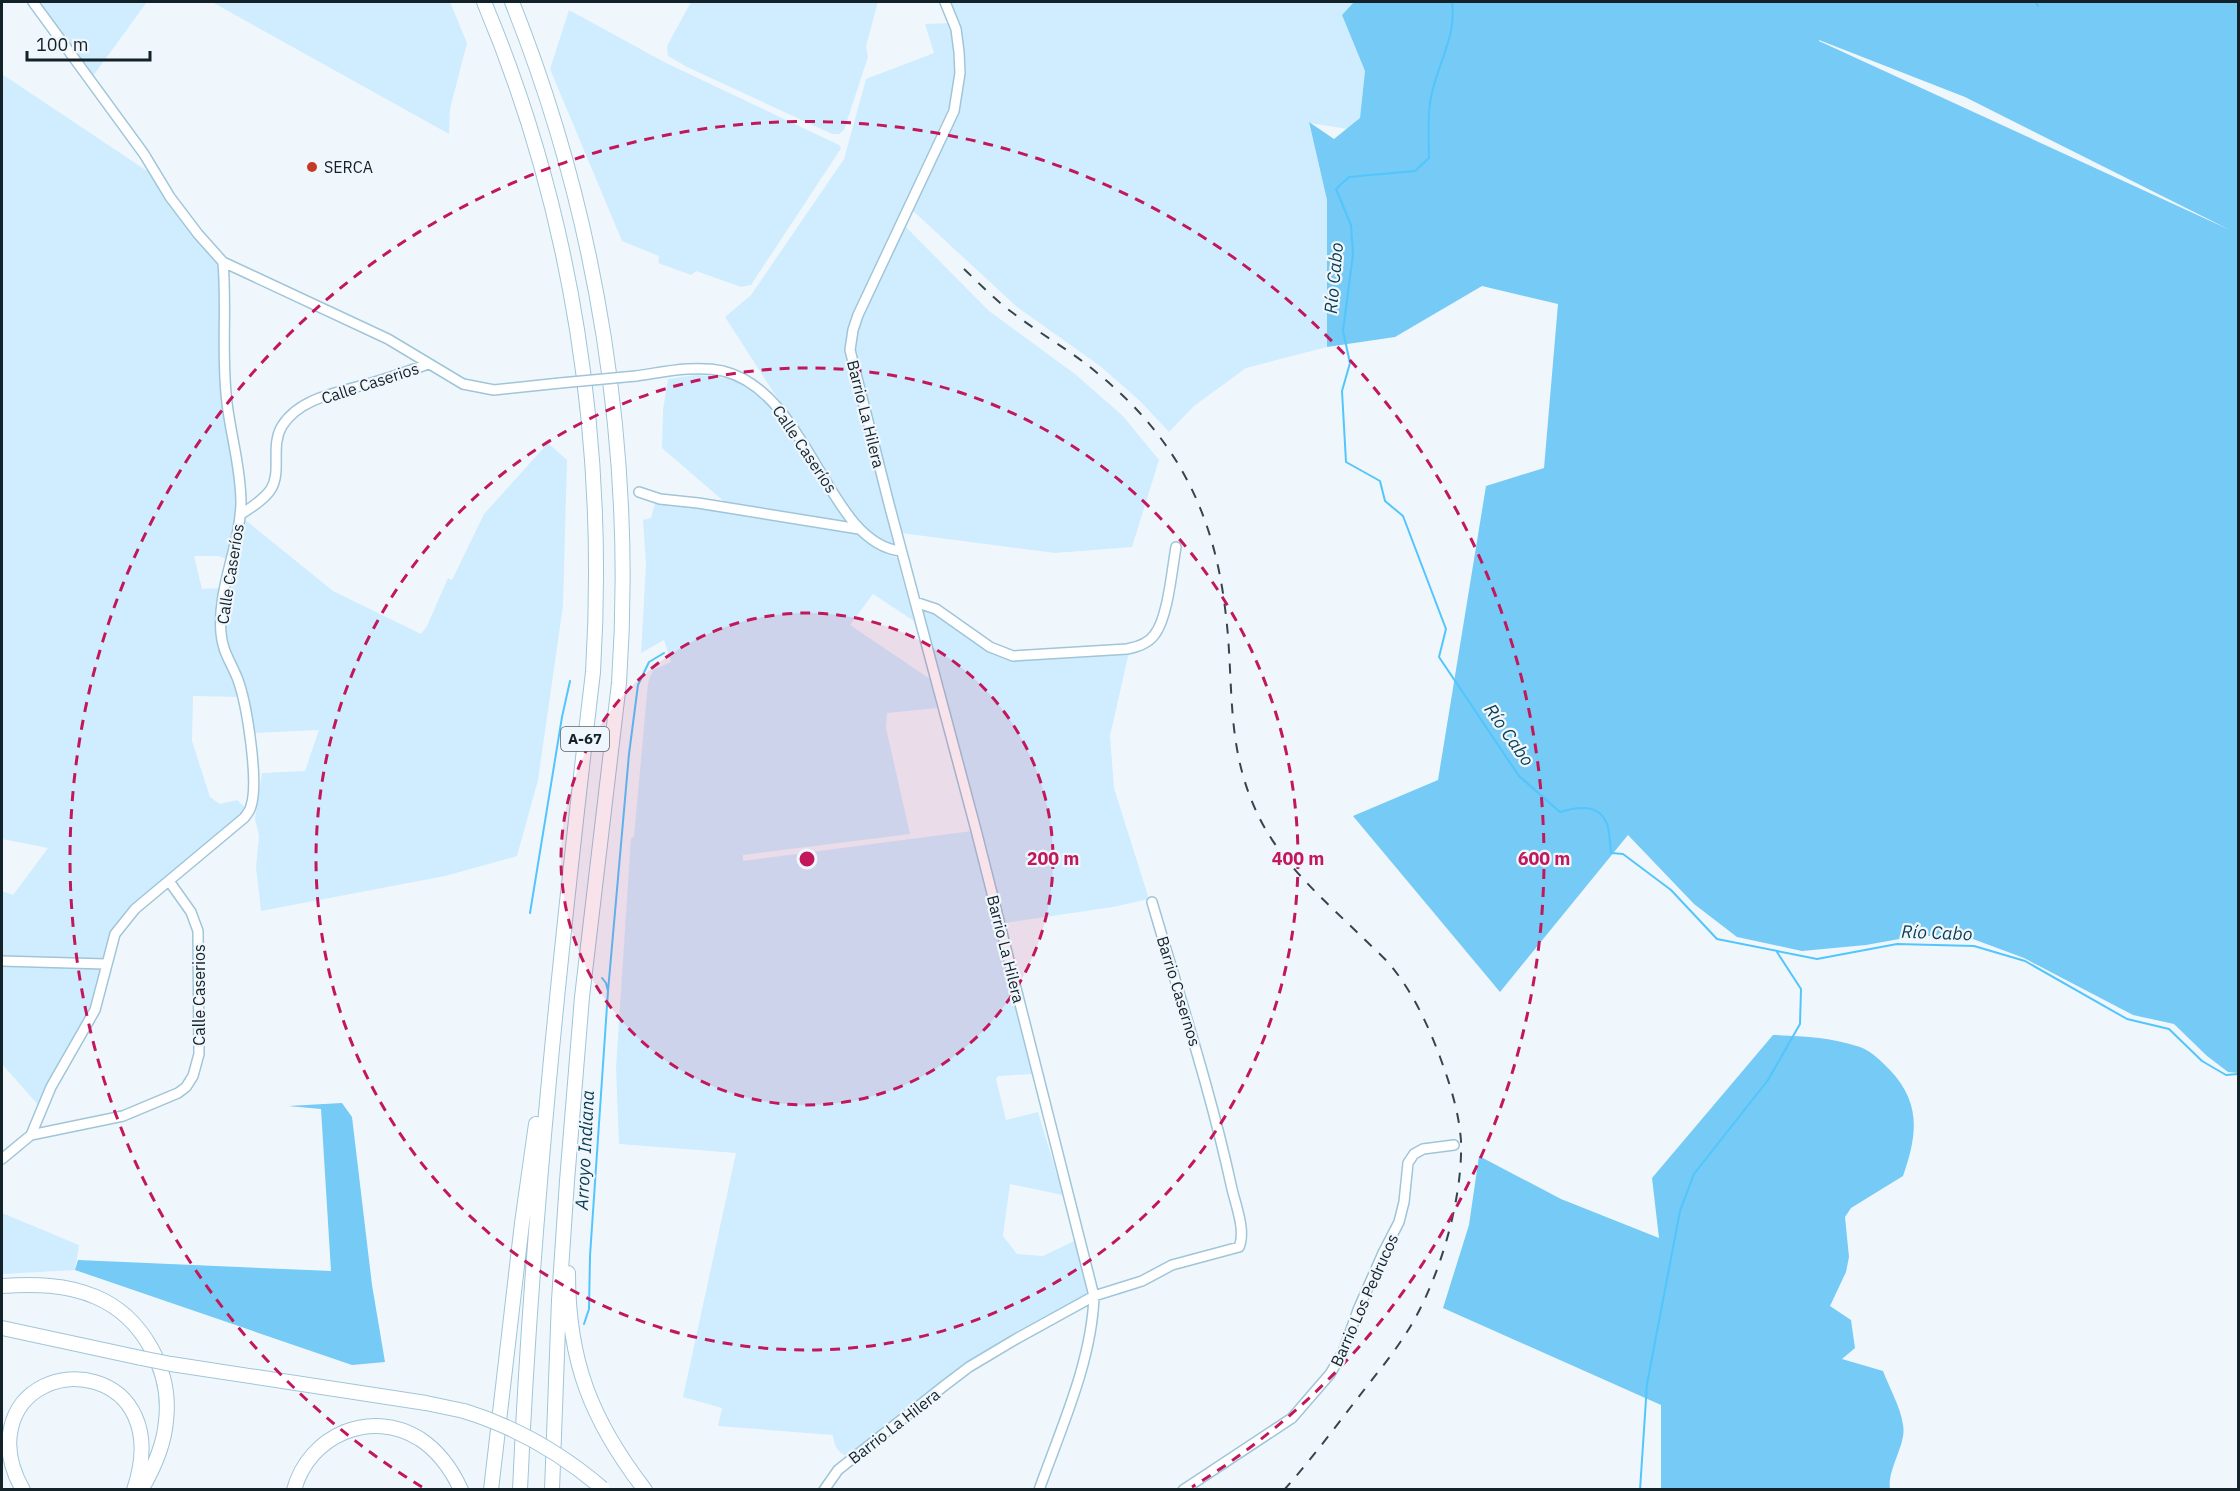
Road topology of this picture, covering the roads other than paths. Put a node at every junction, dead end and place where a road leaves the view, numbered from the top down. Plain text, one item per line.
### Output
1 (33, 2) edge
2 (484, 2) edge
3 (512, 2) edge
4 (945, 2) edge
5 (223, 262) junction
6 (428, 364) junction
7 (639, 492) dead end
8 (240, 515) junction
9 (859, 529) junction
10 (1176, 547) dead end
11 (902, 551) junction
12 (915, 602) junction
13 (573, 840) junction
14 (169, 881) junction
15 (1152, 902) dead end
16 (2, 961) edge
17 (105, 964) junction
18 (582, 997) junction
19 (1205, 1079) joint
20 (31, 1135) junction
21 (1454, 1144) dead end
22 (2, 1159) edge
23 (2, 1286) edge
24 (1094, 1296) junction
25 (2, 1328) edge
26 (602, 1489) edge
27 (23, 1490) edge
28 (134, 1490) edge
29 (141, 1490) edge
30 (294, 1490) edge
31 (461, 1490) edge
32 (491, 1490) edge
33 (520, 1490) edge
34 (552, 1490) edge
35 (645, 1490) edge
36 (824, 1490) edge
37 (1040, 1490) edge
38 (1183, 1490) edge

1 - 5 street
2 - 13 highway, A-67
3 - 18 highway, A-67
4 - 11 street, Barrio La Hilera
5 - 6 street
5 - 8 street, Calle Caseríos
6 - 8 street, Calle Caserios
6 - 9 street, Calle Caseríos, bridge
7 - 9 street, Calle Caseríos
8 - 14 street, Calle Caseríos
9 - 11 street, Calle Caseríos
10 - 12 street
11 - 12 street, Barrio La Hilera
12 - 24 street, Barrio La Hilera
13 - 32 highway
13 - 33 highway, A-67
14 - 17 street
14 - 20 street, Calle Caserios
15 - 19 street, Barrio Casernos
16 - 17 street
17 - 20 street
18 - 34 highway, A-67
18 - 35 highway
19 - 24 street, Barrio La Hilera
20 - 22 street
21 - 38 street, Barrio Los Pedrucos
23 - 29 highway
24 - 36 street, Barrio La Hilera
24 - 37 street, Barrio La Hilera
25 - 26 highway, bridge
27 - 28 highway
30 - 31 highway

